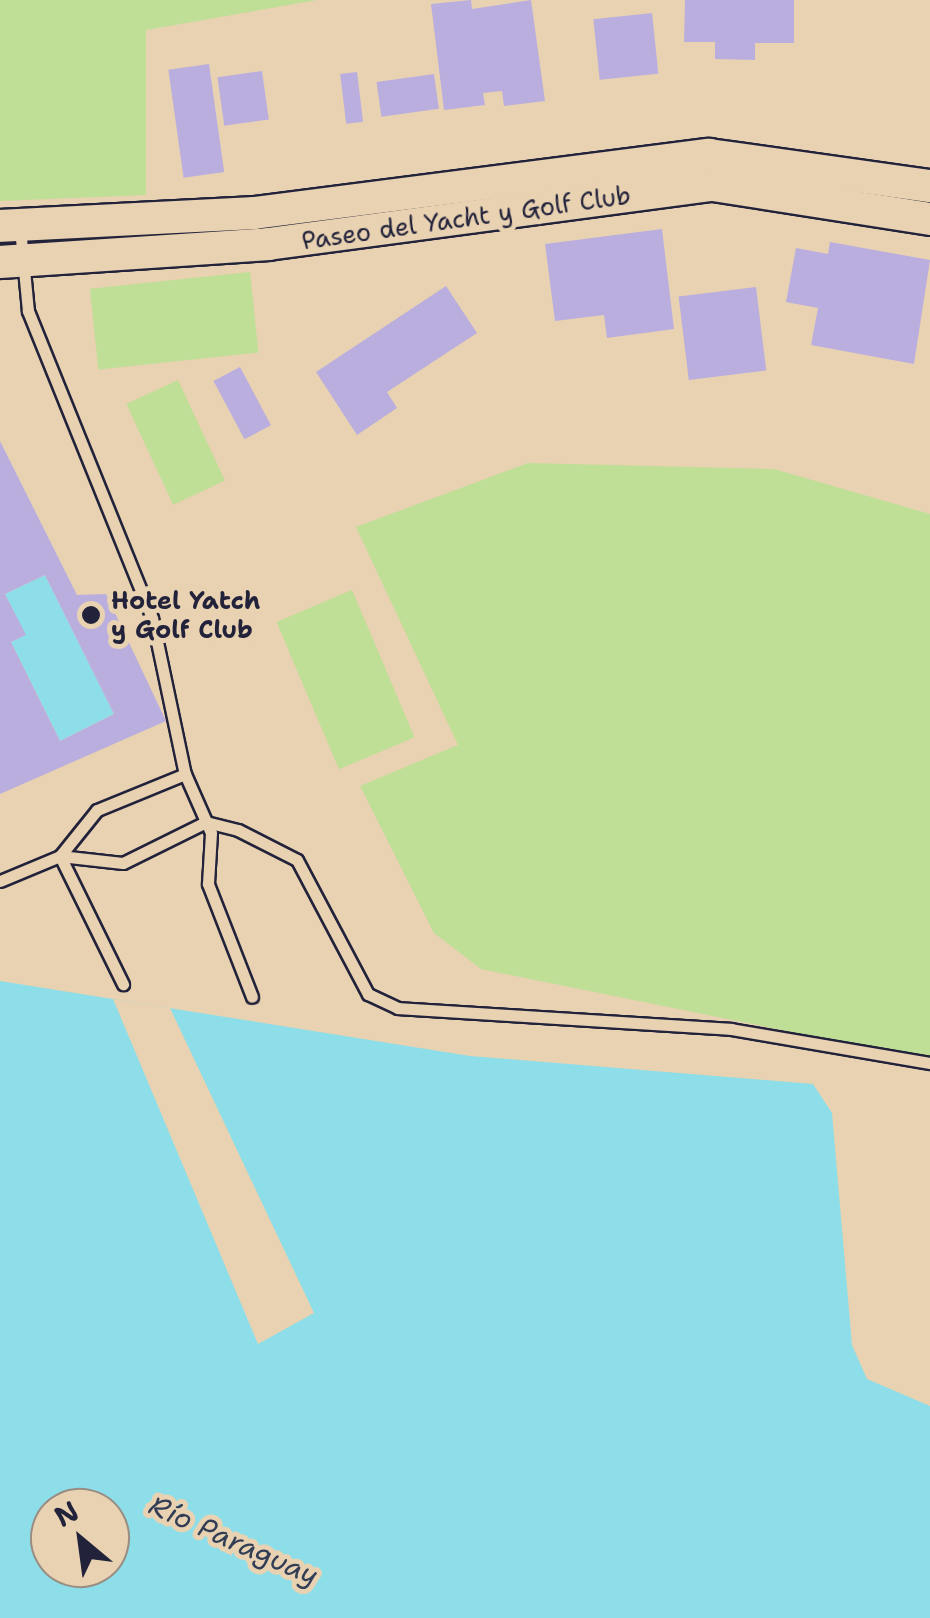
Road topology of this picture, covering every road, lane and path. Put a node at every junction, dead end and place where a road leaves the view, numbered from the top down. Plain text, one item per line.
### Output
1 (930, 186) edge
2 (930, 219) edge
3 (10, 225) edge
4 (11, 260) edge
5 (185, 774) junction
6 (206, 822) junction
7 (60, 856) junction
8 (0, 881) edge
9 (124, 984) dead end
10 (252, 997) dead end
11 (930, 1063) edge

1 - 3 main road, Paseo del Yacht y Golf Club
2 - 4 main road, Paseo del Yacht y Golf Club
3 - 4 lane
4 - 5 lane
5 - 6 lane
5 - 7 lane
6 - 7 lane
6 - 10 lane
6 - 11 lane
7 - 8 lane
7 - 9 lane

